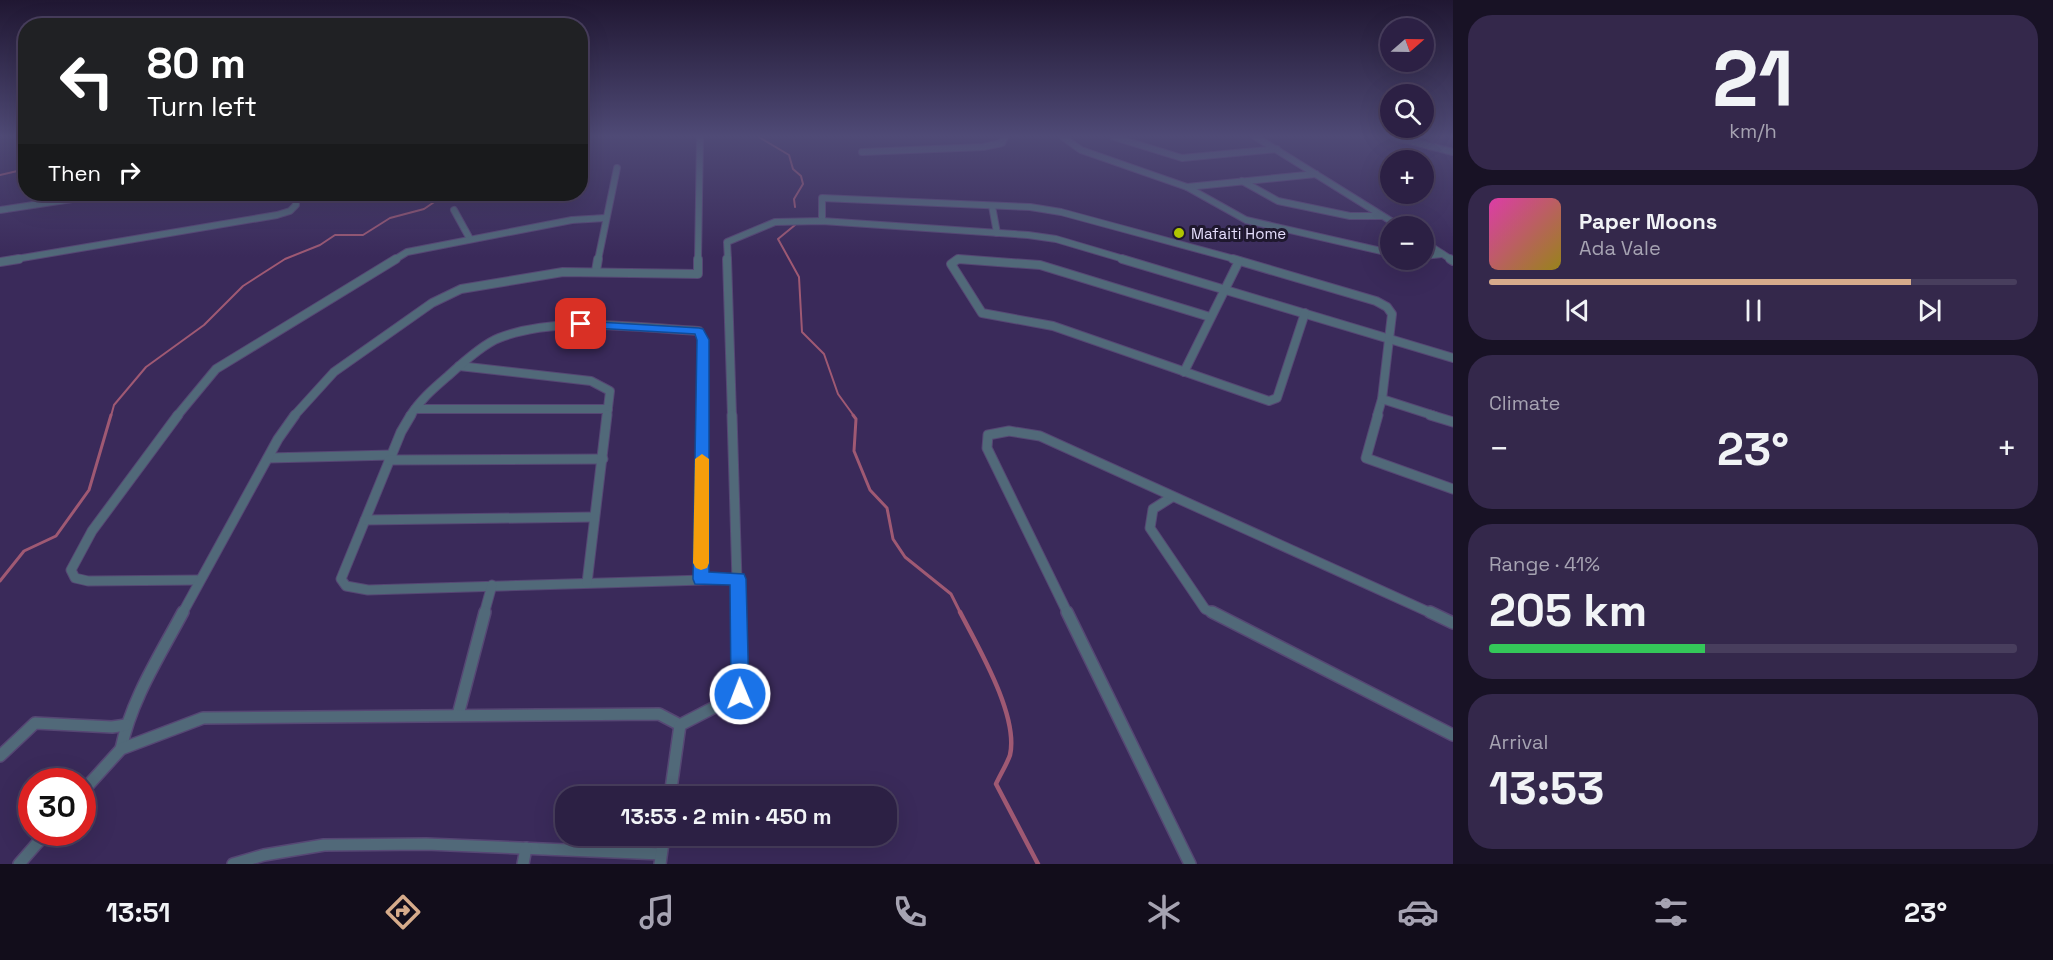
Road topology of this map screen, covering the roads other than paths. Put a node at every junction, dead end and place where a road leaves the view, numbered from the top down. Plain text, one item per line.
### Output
1 (615, 177) edge
2 (699, 177) edge
3 (1157, 177) edge
4 (1281, 177) edge
5 (1321, 177) edge
6 (1242, 181) junction
7 (1187, 188) junction
8 (59, 201) edge
9 (296, 201) edge
10 (992, 206) junction
11 (0, 210) edge
12 (454, 210) dead end
13 (1380, 216) edge
14 (1382, 216) edge
15 (605, 218) junction
16 (822, 220) junction
17 (997, 233) junction
18 (470, 239) junction
19 (1434, 249) edge
20 (1380, 251) edge
21 (1434, 254) edge
22 (1442, 254) junction
23 (1239, 261) junction
24 (1453, 261) edge
25 (0, 262) edge
26 (596, 271) junction
27 (1226, 290) junction
28 (1305, 313) junction
29 (1210, 317) junction
30 (1390, 339) junction
31 (1453, 358) edge
32 (459, 366) junction
33 (1185, 372) junction
34 (1382, 399) junction
35 (415, 409) junction
36 (608, 409) junction
37 (1453, 422) edge
38 (268, 458) junction
39 (391, 458) junction
40 (603, 459) junction
41 (1453, 489) edge
42 (1172, 497) junction
43 (594, 517) junction
44 (365, 520) junction
45 (701, 579) junction
46 (738, 579) junction
47 (200, 580) junction
48 (587, 583) junction
49 (492, 585) junction
50 (1453, 623) edge
51 (458, 716) junction
52 (126, 725) junction
53 (680, 726) junction
54 (1453, 735) edge
55 (121, 749) junction
56 (0, 756) edge
57 (96, 777) edge
58 (671, 786) edge
59 (35, 846) edge
60 (526, 848) junction
61 (660, 859) edge
62 (19, 864) edge
63 (233, 864) edge
64 (523, 864) edge
65 (1190, 864) edge

1 - 15 street
2 - 26 street
3 - 7 street
4 - 6 street
5 - 14 street
6 - 7 street
6 - 13 street
7 - 20 street
8 - 11 street
9 - 25 street
10 - 16 street
10 - 17 street
10 - 23 street
12 - 18 street
15 - 18 street
15 - 26 street
16 - 17 street
16 - 46 street
17 - 27 street
18 - 47 street
19 - 22 street
21 - 22 street
22 - 24 street
23 - 27 street
23 - 30 street
26 - 38 street
27 - 28 street
27 - 29 street
28 - 30 street
28 - 33 street
29 - 33 street
29 - 33 street
30 - 31 street
30 - 34 street
32 - 35 street
32 - 36 street
32 - 45 street
34 - 37 street
34 - 41 street
35 - 36 street
35 - 39 street
36 - 40 street
38 - 39 street
38 - 47 street
39 - 40 street
39 - 44 street
40 - 43 street
42 - 50 street
42 - 54 street
42 - 65 street
43 - 44 street
43 - 48 street
44 - 49 street
45 - 46 street
45 - 48 street
46 - 53 street
47 - 52 street
48 - 49 street
49 - 51 street
51 - 53 street
51 - 55 street
52 - 55 street
52 - 56 street
53 - 58 street
55 - 57 street
59 - 62 street
60 - 61 street
60 - 63 street
60 - 64 street

